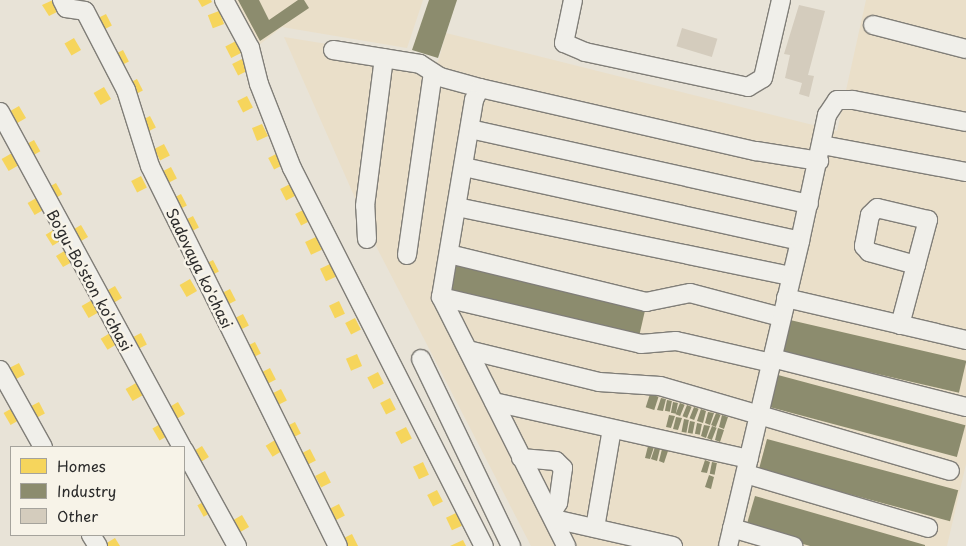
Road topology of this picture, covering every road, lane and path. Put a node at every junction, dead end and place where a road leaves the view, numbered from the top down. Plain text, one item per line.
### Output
1 (62, 0) edge
2 (224, 0) edge
3 (573, 0) edge
4 (781, 0) edge
5 (873, 26) dead end
6 (966, 49) edge
7 (332, 50) dead end
8 (384, 58) junction
9 (433, 73) junction
10 (480, 88) junction
11 (0, 112) edge
12 (966, 122) edge
13 (470, 128) junction
14 (820, 153) junction
15 (464, 167) junction
16 (966, 172) edge
17 (809, 204) junction
18 (456, 207) junction
19 (368, 238) dead end
20 (800, 241) junction
21 (449, 254) junction
22 (407, 255) dead end
23 (916, 266) dead end
24 (792, 276) junction
25 (441, 297) junction
26 (786, 298) junction
27 (782, 317) junction
28 (900, 325) junction
29 (966, 340) edge
30 (468, 350) junction
31 (420, 359) dead end
32 (771, 360) junction
33 (0, 370) edge
34 (494, 402) junction
35 (966, 407) edge
36 (759, 416) junction
37 (612, 429) junction
38 (42, 446) edge
39 (182, 446) edge
40 (185, 452) edge
41 (521, 458) junction
42 (747, 467) junction
43 (950, 471) dead end
44 (552, 516) junction
45 (595, 528) junction
46 (732, 528) junction
47 (928, 528) dead end
48 (237, 546) edge
49 (338, 546) edge
50 (484, 546) edge
51 (511, 546) edge
52 (566, 546) edge
53 (673, 546) edge
54 (728, 546) edge
55 (793, 546) edge

1 - 49 street, Sadovaya ko'chasi
2 - 50 street
3 - 4 street
5 - 6 street
7 - 8 street
8 - 9 street
8 - 19 street
9 - 10 street
9 - 22 street
10 - 13 street
10 - 14 street
11 - 39 street, Bo'gu-Bo'ston ko'chasi
12 - 14 street
13 - 15 street
13 - 17 street
14 - 16 street
14 - 17 street
15 - 18 street
15 - 20 street
17 - 20 street
18 - 21 street
18 - 24 street
20 - 24 street
21 - 25 street
21 - 27 street
23 - 28 street
24 - 26 street
25 - 30 street
25 - 32 street
26 - 27 street
26 - 28 street
27 - 32 street
28 - 29 street
30 - 34 street
30 - 36 street
31 - 51 street
32 - 35 street
32 - 36 street
33 - 38 street
34 - 37 street
34 - 41 street
36 - 42 street
36 - 43 street
37 - 42 street
37 - 45 street
40 - 48 street, Bo'gu-Bo'ston ko'chasi
41 - 44 street
41 - 44 street
42 - 46 street
42 - 47 street
44 - 45 street
44 - 52 street
45 - 53 street
46 - 54 street
46 - 55 street

